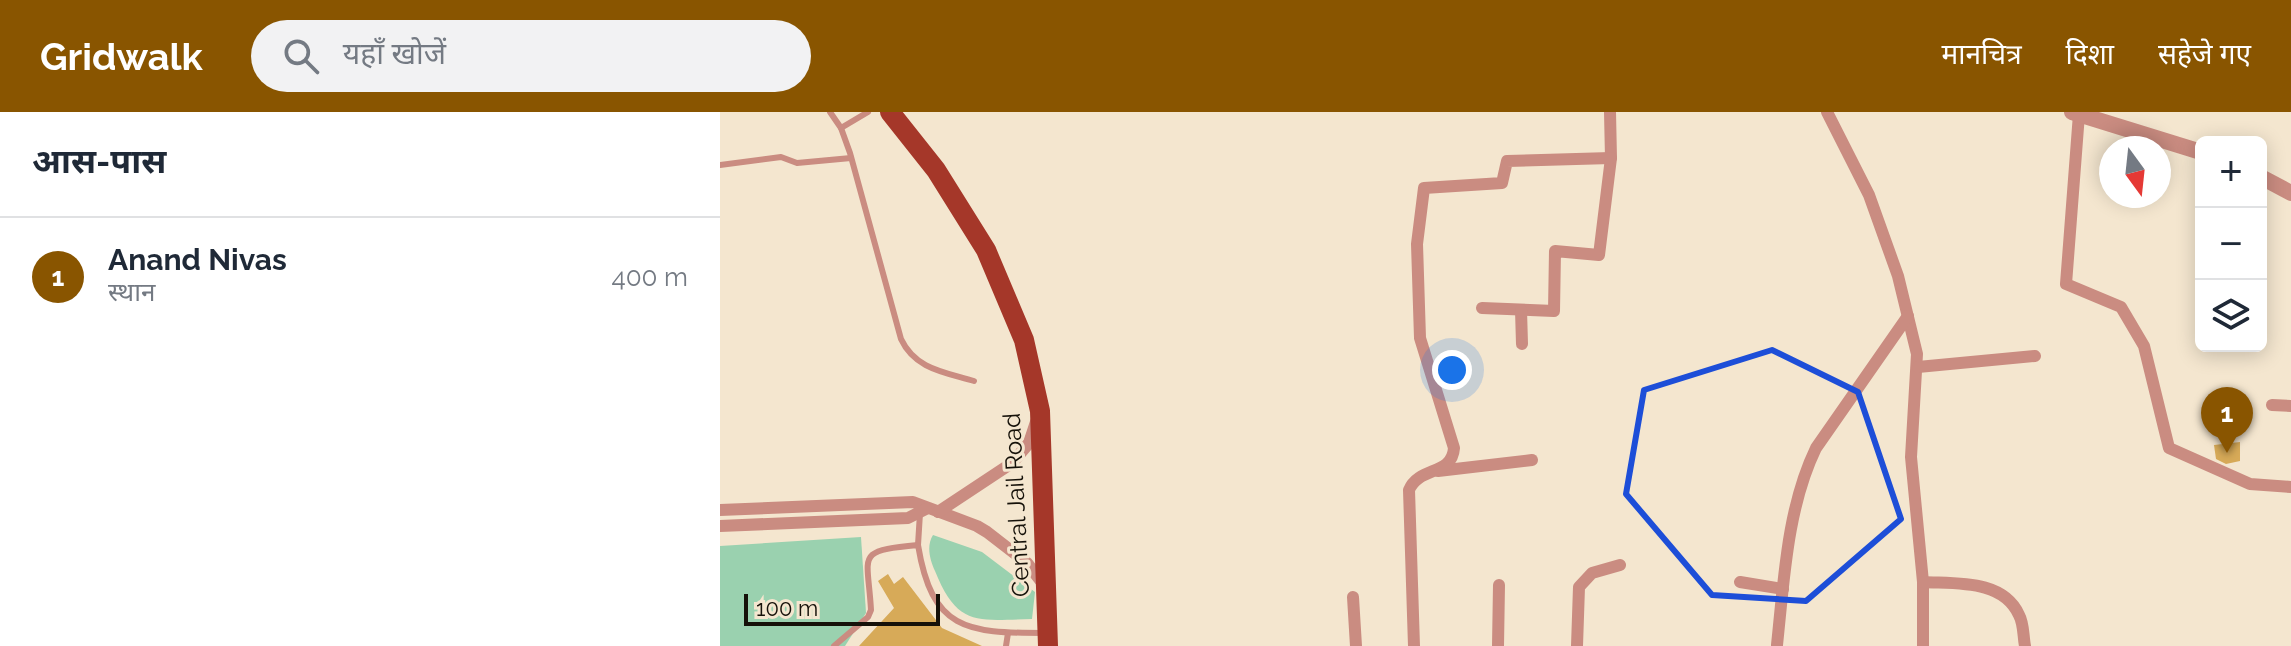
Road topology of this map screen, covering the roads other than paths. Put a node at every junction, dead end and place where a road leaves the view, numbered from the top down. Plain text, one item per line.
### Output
1 (830, 112) edge
2 (868, 112) edge
3 (890, 112) edge
4 (1610, 112) edge
5 (1827, 112) edge
6 (2076, 113) edge
7 (841, 128) junction
8 (2195, 150) edge
9 (851, 158) junction
10 (1611, 158) junction
11 (720, 165) edge
12 (2267, 180) edge
13 (2291, 193) edge
14 (1482, 308) dead end
15 (1521, 310) junction
16 (1908, 316) junction
17 (1522, 344) dead end
18 (2035, 356) dead end
19 (1918, 367) junction
20 (974, 381) dead end
21 (2272, 405) dead end
22 (2291, 406) edge
23 (1040, 411) junction
24 (1532, 460) dead end
25 (1438, 471) junction
26 (2291, 487) edge
27 (720, 510) edge
28 (928, 511) junction
29 (720, 526) edge
30 (918, 545) junction
31 (1620, 565) dead end
32 (1740, 582) dead end
33 (1923, 582) junction
34 (1499, 585) dead end
35 (1046, 587) junction
36 (1783, 589) junction
37 (1353, 597) dead end
38 (1008, 633) junction
39 (1048, 639) edge
40 (1777, 645) edge
41 (834, 646) edge
42 (1006, 646) edge
43 (1356, 646) edge
44 (1414, 646) edge
45 (1498, 646) edge
46 (1577, 646) edge
47 (1923, 646) edge
48 (2025, 646) edge

1 - 7 lane
2 - 7 lane
3 - 23 main road, Central Jail Road
4 - 10 street
5 - 16 street
6 - 8 street
6 - 26 street
7 - 9 lane
9 - 11 lane
9 - 20 lane
10 - 15 street
10 - 25 street
12 - 13 street
14 - 15 street
15 - 17 street
16 - 19 street
16 - 36 street
18 - 19 street
19 - 33 street
21 - 22 street
23 - 28 street
23 - 35 main road, Central Jail Road
24 - 25 street
25 - 44 street
27 - 28 street
28 - 29 street
28 - 30 lane
28 - 35 street
30 - 38 lane
30 - 41 lane
31 - 46 street
32 - 36 street
33 - 47 street
33 - 48 street
34 - 45 street
35 - 39 main road, Central Jail Road
36 - 40 street
37 - 43 street
38 - 39 lane
38 - 42 lane

